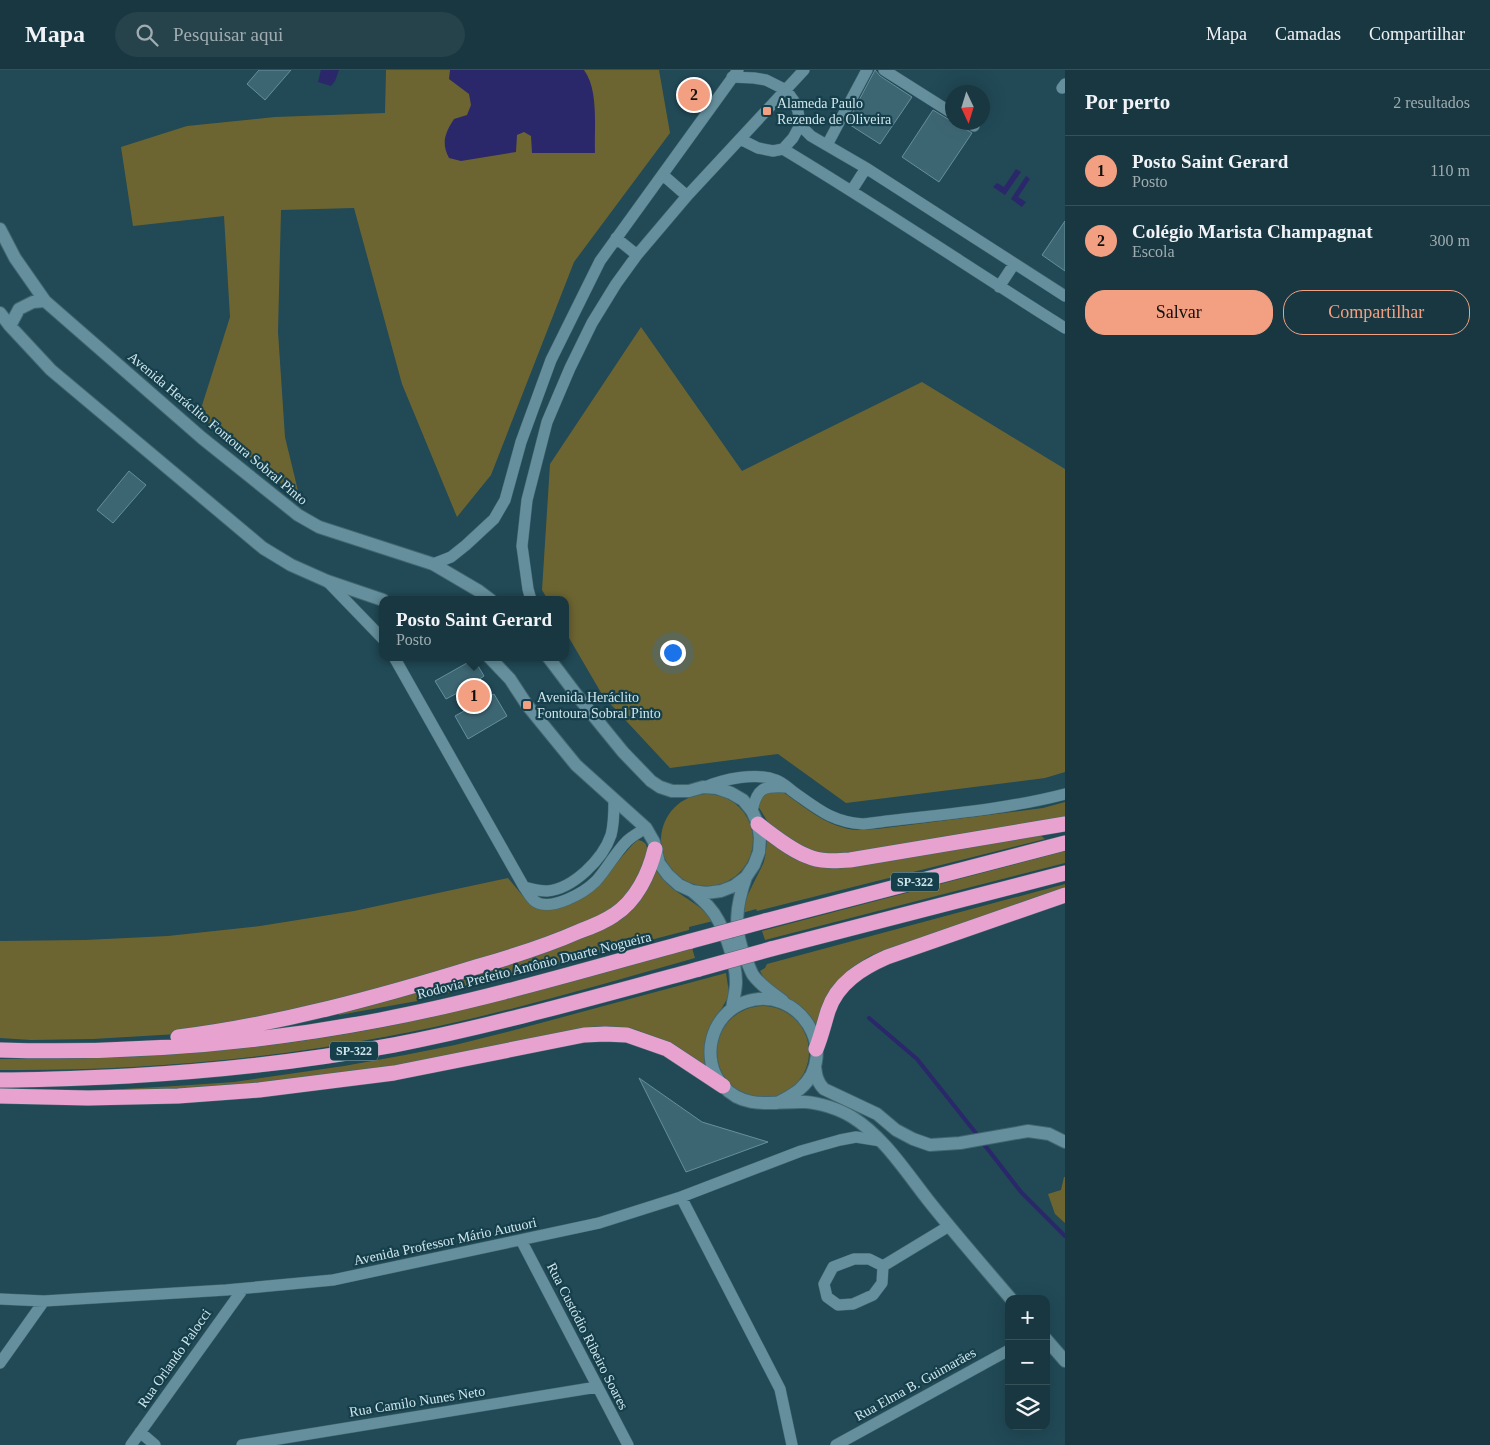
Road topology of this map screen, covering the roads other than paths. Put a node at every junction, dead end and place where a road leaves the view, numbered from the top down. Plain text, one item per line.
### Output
1 (804, 70) edge
2 (867, 70) edge
3 (884, 70) edge
4 (735, 74) edge
5 (786, 90) junction
6 (945, 109) edge
7 (800, 126) junction
8 (740, 139) junction
9 (827, 145) junction
10 (783, 148) junction
11 (866, 168) junction
12 (663, 174) junction
13 (852, 190) junction
14 (687, 196) junction
15 (0, 229) edge
16 (616, 238) junction
17 (637, 255) junction
18 (1014, 264) junction
19 (999, 287) junction
20 (1065, 296) edge
21 (45, 301) junction
22 (0, 313) edge
23 (10, 326) junction
24 (1065, 328) edge
25 (434, 564) junction
26 (327, 580) junction
27 (486, 596) edge
28 (530, 596) edge
29 (379, 599) edge
30 (379, 636) edge
31 (396, 661) edge
32 (493, 661) edge
33 (551, 661) edge
34 (703, 787) junction
35 (787, 787) junction
36 (1065, 794) edge
37 (614, 800) junction
38 (755, 818) junction
39 (1065, 824) edge
40 (646, 828) junction
41 (1065, 843) edge
42 (655, 846) junction
43 (1065, 873) edge
44 (746, 877) junction
45 (524, 887) junction
46 (692, 891) junction
47 (1065, 895) edge
48 (787, 1004) junction
49 (732, 1009) junction
50 (0, 1050) edge
51 (75, 1051) junction
52 (816, 1056) junction
53 (0, 1080) edge
54 (723, 1086) junction
55 (0, 1096) edge
56 (777, 1102) junction
57 (880, 1141) junction
58 (1065, 1142) edge
59 (681, 1197) junction
60 (950, 1226) junction
61 (521, 1240) junction
62 (883, 1266) junction
63 (243, 1289) junction
64 (1008, 1295) edge
65 (0, 1299) edge
66 (44, 1301) junction
67 (1047, 1340) edge
68 (1005, 1352) edge
69 (1065, 1361) edge
70 (0, 1363) edge
71 (598, 1387) junction
72 (140, 1432) junction
73 (132, 1445) edge
74 (155, 1445) edge
75 (242, 1445) edge
76 (628, 1445) edge
77 (792, 1445) edge
78 (836, 1445) edge

1 - 5 street
2 - 9 street
3 - 6 street
4 - 5 street
4 - 12 street
5 - 7 street
5 - 8 street
7 - 9 street
7 - 10 street
8 - 10 street
8 - 14 street
9 - 11 street
10 - 13 street
11 - 13 street
11 - 18 street
12 - 14 street
12 - 16 street
13 - 19 street
14 - 17 street
15 - 21 street, Avenida Heráclito Fontoura Sobral Pinto
16 - 17 street
16 - 25 street
17 - 28 street
18 - 19 street
18 - 20 street
19 - 24 street
21 - 23 street
21 - 25 street, Avenida Heráclito Fontoura Sobral Pinto
22 - 23 street
23 - 26 street
25 - 27 street, Avenida Heráclito Fontoura Sobral Pinto
26 - 29 street
26 - 30 street
31 - 45 street
32 - 37 street
33 - 34 street
34 - 35 street
34 - 38 street
35 - 36 street
35 - 38 street
37 - 40 street
37 - 45 street
38 - 39 highway
38 - 44 street
40 - 42 street
40 - 45 street
41 - 51 highway, Rodovia Prefeito Antônio Duarte Nogueira / SP-322, bridge
42 - 46 street
42 - 51 highway
43 - 53 highway, SP-322, bridge
44 - 46 street
44 - 48 street
46 - 49 street
47 - 52 highway
48 - 49 street
48 - 52 street
49 - 54 street
50 - 51 highway, Rodovia Prefeito Antônio Duarte Nogueira / SP-322
52 - 56 street
52 - 58 street
54 - 55 highway
54 - 56 street
56 - 57 street
57 - 59 street, Avenida Professor Mário Autuori
57 - 60 street
59 - 61 street, Avenida Professor Mário Autuori
59 - 77 street
60 - 62 street
60 - 64 street
61 - 63 street, Avenida Professor Mário Autuori
61 - 71 street, Rua Custódio Ribeiro Soares
62 - 62 street
63 - 66 street, Avenida Professor Mário Autuori
63 - 72 street, Rua Orlando Palocci
65 - 66 street, Avenida Professor Mário Autuori
66 - 70 street
67 - 69 street
68 - 78 street, Rua Elma B. Guimarães
71 - 75 street, Rua Camilo Nunes Neto
71 - 76 street, Rua Custódio Ribeiro Soares
72 - 73 street, Rua Orlando Palocci
72 - 74 street

